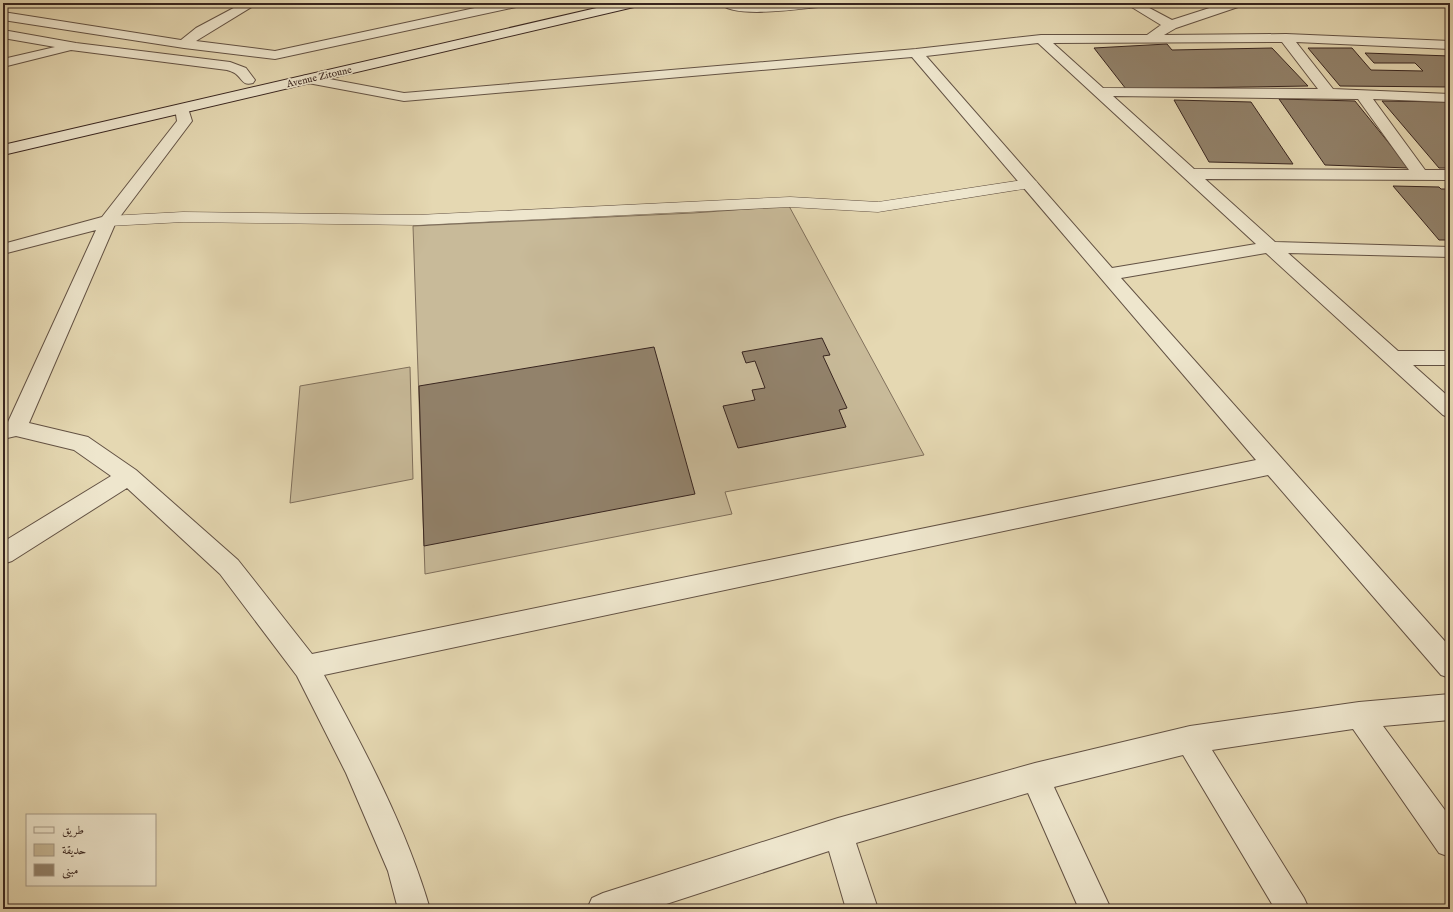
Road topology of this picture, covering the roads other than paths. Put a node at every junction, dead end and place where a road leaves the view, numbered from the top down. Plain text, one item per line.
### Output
1 (252, 3) edge
2 (516, 3) edge
3 (583, 3) edge
4 (634, 3) edge
5 (726, 3) edge
6 (818, 3) edge
7 (1131, 3) edge
8 (1237, 3) edge
9 (3, 16) edge
10 (1171, 25) junction
11 (3, 34) edge
12 (1149, 38) junction
13 (1286, 38) junction
14 (1041, 39) junction
15 (184, 44) junction
16 (1450, 45) edge
17 (76, 47) junction
18 (916, 53) junction
19 (3, 63) edge
20 (308, 79) junction
21 (248, 80) junction
22 (1100, 92) junction
23 (1329, 93) junction
24 (1362, 94) junction
25 (1450, 98) edge
26 (142, 104) dead end
27 (182, 108) junction
28 (3, 150) edge
29 (1190, 174) junction
30 (1420, 174) junction
31 (1450, 175) edge
32 (1030, 184) junction
33 (108, 221) junction
34 (1270, 247) junction
35 (3, 249) edge
36 (1450, 252) edge
37 (1108, 274) junction
38 (1393, 358) junction
39 (1450, 358) edge
40 (1450, 410) edge
41 (9, 430) edge
42 (1272, 465) junction
43 (128, 476) junction
44 (3, 554) edge
45 (1450, 666) edge
46 (306, 667) junction
47 (1450, 707) edge
48 (1359, 715) junction
49 (1190, 740) junction
50 (1035, 777) junction
51 (838, 833) junction
52 (1450, 842) edge
53 (620, 906) edge
54 (414, 909) edge
55 (862, 909) edge
56 (1095, 909) edge
57 (1293, 909) edge

1 - 15 street
2 - 15 street
3 - 21 street, Avenue Zitoune
4 - 20 street, Avenue Zitoune
5 - 6 street
7 - 10 street
8 - 10 street
9 - 15 street
10 - 12 street
11 - 17 street
12 - 13 street
12 - 14 street
13 - 16 street
13 - 23 street
14 - 18 street
14 - 22 street
17 - 19 street
17 - 21 street
18 - 20 street
18 - 32 street
20 - 27 street, Avenue Zitoune
21 - 26 street, Avenue Zitoune
22 - 23 street
22 - 29 street
23 - 24 street
24 - 25 street
24 - 30 street
27 - 28 street, Avenue Zitoune
27 - 33 street
29 - 30 street
29 - 34 street
30 - 31 street
32 - 33 lane
32 - 37 street
33 - 35 street
33 - 41 street
34 - 36 street
34 - 37 street
34 - 38 street
37 - 42 street
38 - 39 street
38 - 40 street
41 - 43 street
42 - 45 street
42 - 46 street
43 - 44 street
43 - 46 street
46 - 54 street
47 - 48 street
48 - 49 street
48 - 52 street
49 - 50 street
49 - 57 street
50 - 51 street
50 - 56 street
51 - 53 street
51 - 55 street

